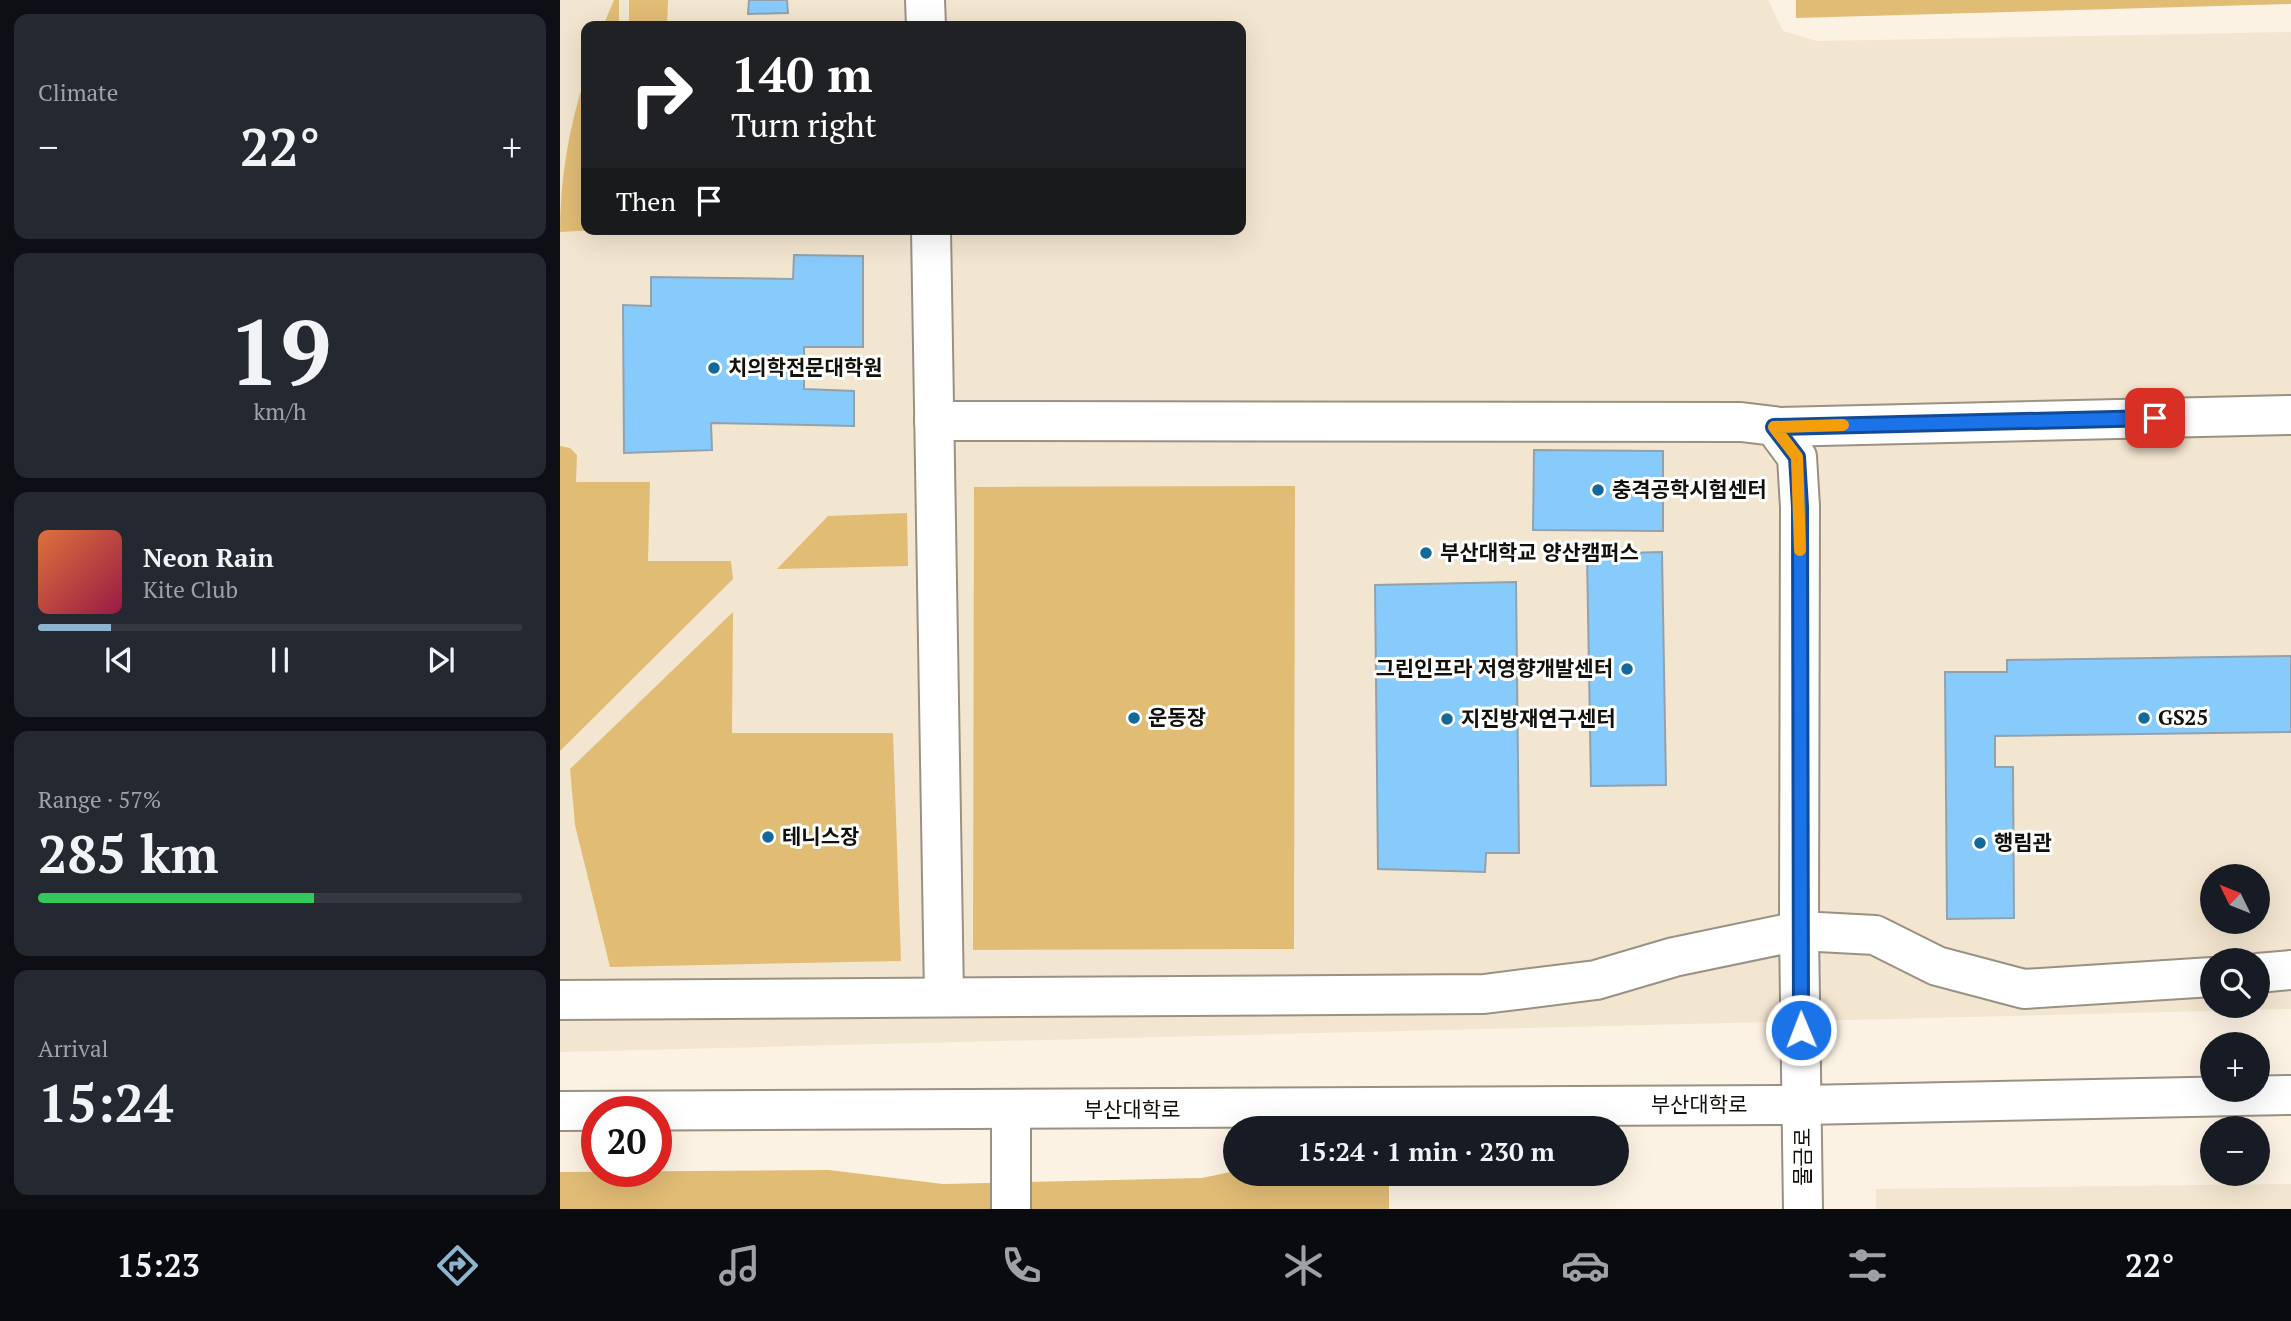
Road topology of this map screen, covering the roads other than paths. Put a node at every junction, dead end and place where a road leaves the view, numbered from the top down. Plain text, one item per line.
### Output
1 (925, 0) edge
2 (926, 21) edge
3 (931, 235) edge
4 (2291, 415) edge
5 (933, 421) junction
6 (1774, 427) junction
7 (1799, 931) junction
8 (2291, 970) edge
9 (2270, 972) edge
10 (2200, 978) edge
11 (944, 995) junction
12 (560, 1000) edge
13 (2291, 1095) edge
14 (1802, 1105) junction
15 (1011, 1110) junction
16 (560, 1111) edge
17 (1011, 1209) edge
18 (1803, 1209) edge

1 - 2 main road
3 - 5 main road
4 - 6 main road
5 - 6 main road
5 - 11 main road
6 - 7 main road, 물금로
7 - 10 main road
7 - 11 main road
7 - 14 main road, 물금로
8 - 9 main road
11 - 12 main road
13 - 14 main road, 부산대학로
14 - 15 main road, 부산대학로
14 - 18 main road, 물금로
15 - 16 main road, 부산대학로
15 - 17 main road

